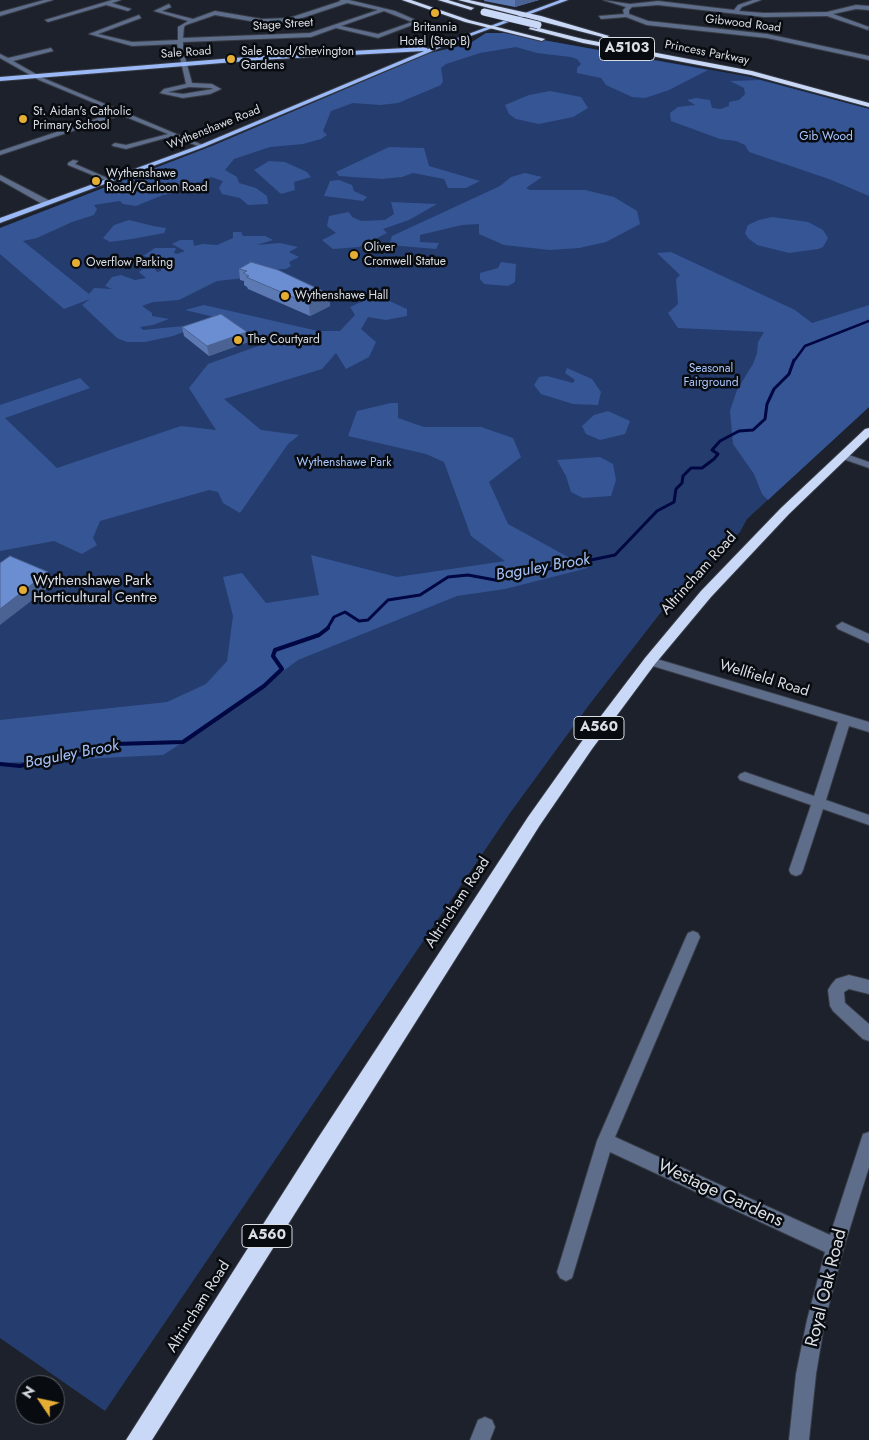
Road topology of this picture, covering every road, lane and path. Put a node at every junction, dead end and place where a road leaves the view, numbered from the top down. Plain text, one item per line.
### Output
1 (50, 0) edge
2 (88, 0) edge
3 (118, 0) edge
4 (405, 0) edge
5 (422, 0) edge
6 (441, 0) edge
7 (461, 0) edge
8 (565, 0) edge
9 (606, 0) edge
10 (758, 0) edge
11 (850, 0) edge
12 (344, 1) edge
13 (106, 4) junction
14 (551, 4) junction
15 (169, 6) dead end
16 (630, 6) junction
17 (856, 6) junction
18 (869, 8) edge
19 (128, 9) dead end
20 (304, 9) dead end
21 (383, 10) junction
22 (540, 10) junction
23 (315, 12) junction
24 (481, 13) junction
25 (528, 13) junction
26 (735, 13) junction
27 (0, 14) edge
28 (827, 14) junction
29 (627, 15) junction
30 (138, 17) dead end
31 (601, 17) dead end
32 (541, 18) junction
33 (48, 20) dead end
34 (194, 21) junction
35 (475, 23) junction
36 (338, 27) junction
37 (491, 27) junction
38 (534, 27) junction
39 (868, 28) edge
40 (505, 31) junction
41 (478, 32) junction
42 (180, 41) junction
43 (434, 49) junction
44 (51, 50) dead end
45 (0, 56) edge
46 (705, 58) junction
47 (869, 58) edge
48 (10, 60) junction
49 (185, 64) junction
50 (724, 67) junction
51 (36, 76) junction
52 (0, 79) edge
53 (189, 85) junction
54 (869, 98) edge
55 (869, 105) edge
56 (122, 112) junction
57 (175, 134) junction
58 (115, 145) dead end
59 (202, 146) junction
60 (0, 153) edge
61 (70, 164) dead end
62 (0, 177) edge
63 (109, 180) junction
64 (47, 203) junction
65 (0, 221) edge
66 (869, 431) edge
67 (842, 456) junction
68 (869, 466) edge
69 (842, 626) dead end
70 (869, 639) edge
71 (650, 661) junction
72 (845, 720) junction
73 (868, 726) edge
74 (745, 776) dead end
75 (818, 802) junction
76 (869, 820) edge
77 (796, 870) dead end
78 (693, 937) dead end
79 (869, 987) edge
80 (869, 1034) edge
81 (869, 1140) edge
82 (605, 1141) junction
83 (835, 1247) junction
84 (566, 1272) dead end
85 (138, 1440) edge
86 (799, 1440) edge

1 - 27 street
2 - 13 street
3 - 13 street
4 - 35 highway
5 - 24 highway, Princess Parkway / A5103
6 - 24 highway, Princess Parkway / A5103
7 - 25 highway
8 - 14 main road
9 - 16 street
10 - 26 street
11 - 17 street
12 - 21 street
12 - 23 street
13 - 19 street
13 - 33 street
14 - 22 main road, Wythenshawe Road
14 - 25 main road, Wythenshawe Road
15 - 34 street
16 - 26 street
16 - 29 street
17 - 18 street
17 - 28 street
20 - 23 street
21 - 36 street, Stage Street
21 - 36 street
22 - 25 main road, Wythenshawe Road
22 - 32 highway
23 - 34 street
24 - 38 highway, Princess Parkway / A5103
25 - 32 highway
25 - 37 main road, Wythenshawe Road
26 - 28 street
28 - 39 street
29 - 31 street
29 - 47 street, Gibwood Road
30 - 42 street, Stage Street
32 - 46 highway
34 - 42 street
35 - 37 highway
35 - 41 highway
36 - 42 street, Stage Street
37 - 40 highway
37 - 41 main road, Wythenshawe Road
38 - 46 highway, Princess Parkway / A5103
38 - 50 highway, Princess Parkway / A5103
40 - 41 highway
40 - 50 highway
41 - 43 main road, Wythenshawe Road
42 - 49 street
43 - 49 main road, Sale Road
43 - 59 main road, Wythenshawe Road
44 - 48 street
45 - 48 street
46 - 54 highway, Princess Parkway / A5103
48 - 51 street
49 - 51 main road, Sale Road
49 - 53 street
50 - 55 highway, Princess Parkway / A5103
51 - 52 main road, Sale Road
51 - 56 street
53 - 53 street
56 - 57 street
56 - 60 street
57 - 58 street
57 - 59 street
59 - 63 main road, Wythenshawe Road
61 - 63 street
62 - 64 street
63 - 64 main road, Wythenshawe Road
64 - 65 main road, Wythenshawe Road
66 - 67 highway, Altrincham Road / A560
67 - 68 street
67 - 71 highway, Altrincham Road / A560
69 - 70 street
71 - 72 street, Wellfield Road
71 - 85 highway, Altrincham Road / A560
72 - 73 street, Wellfield Road
72 - 75 street
74 - 75 street
75 - 76 street
75 - 77 street
78 - 82 street
79 - 80 street
81 - 83 street, Royal Oak Road
82 - 83 street, Westage Gardens
82 - 84 street
83 - 86 street, Royal Oak Road

